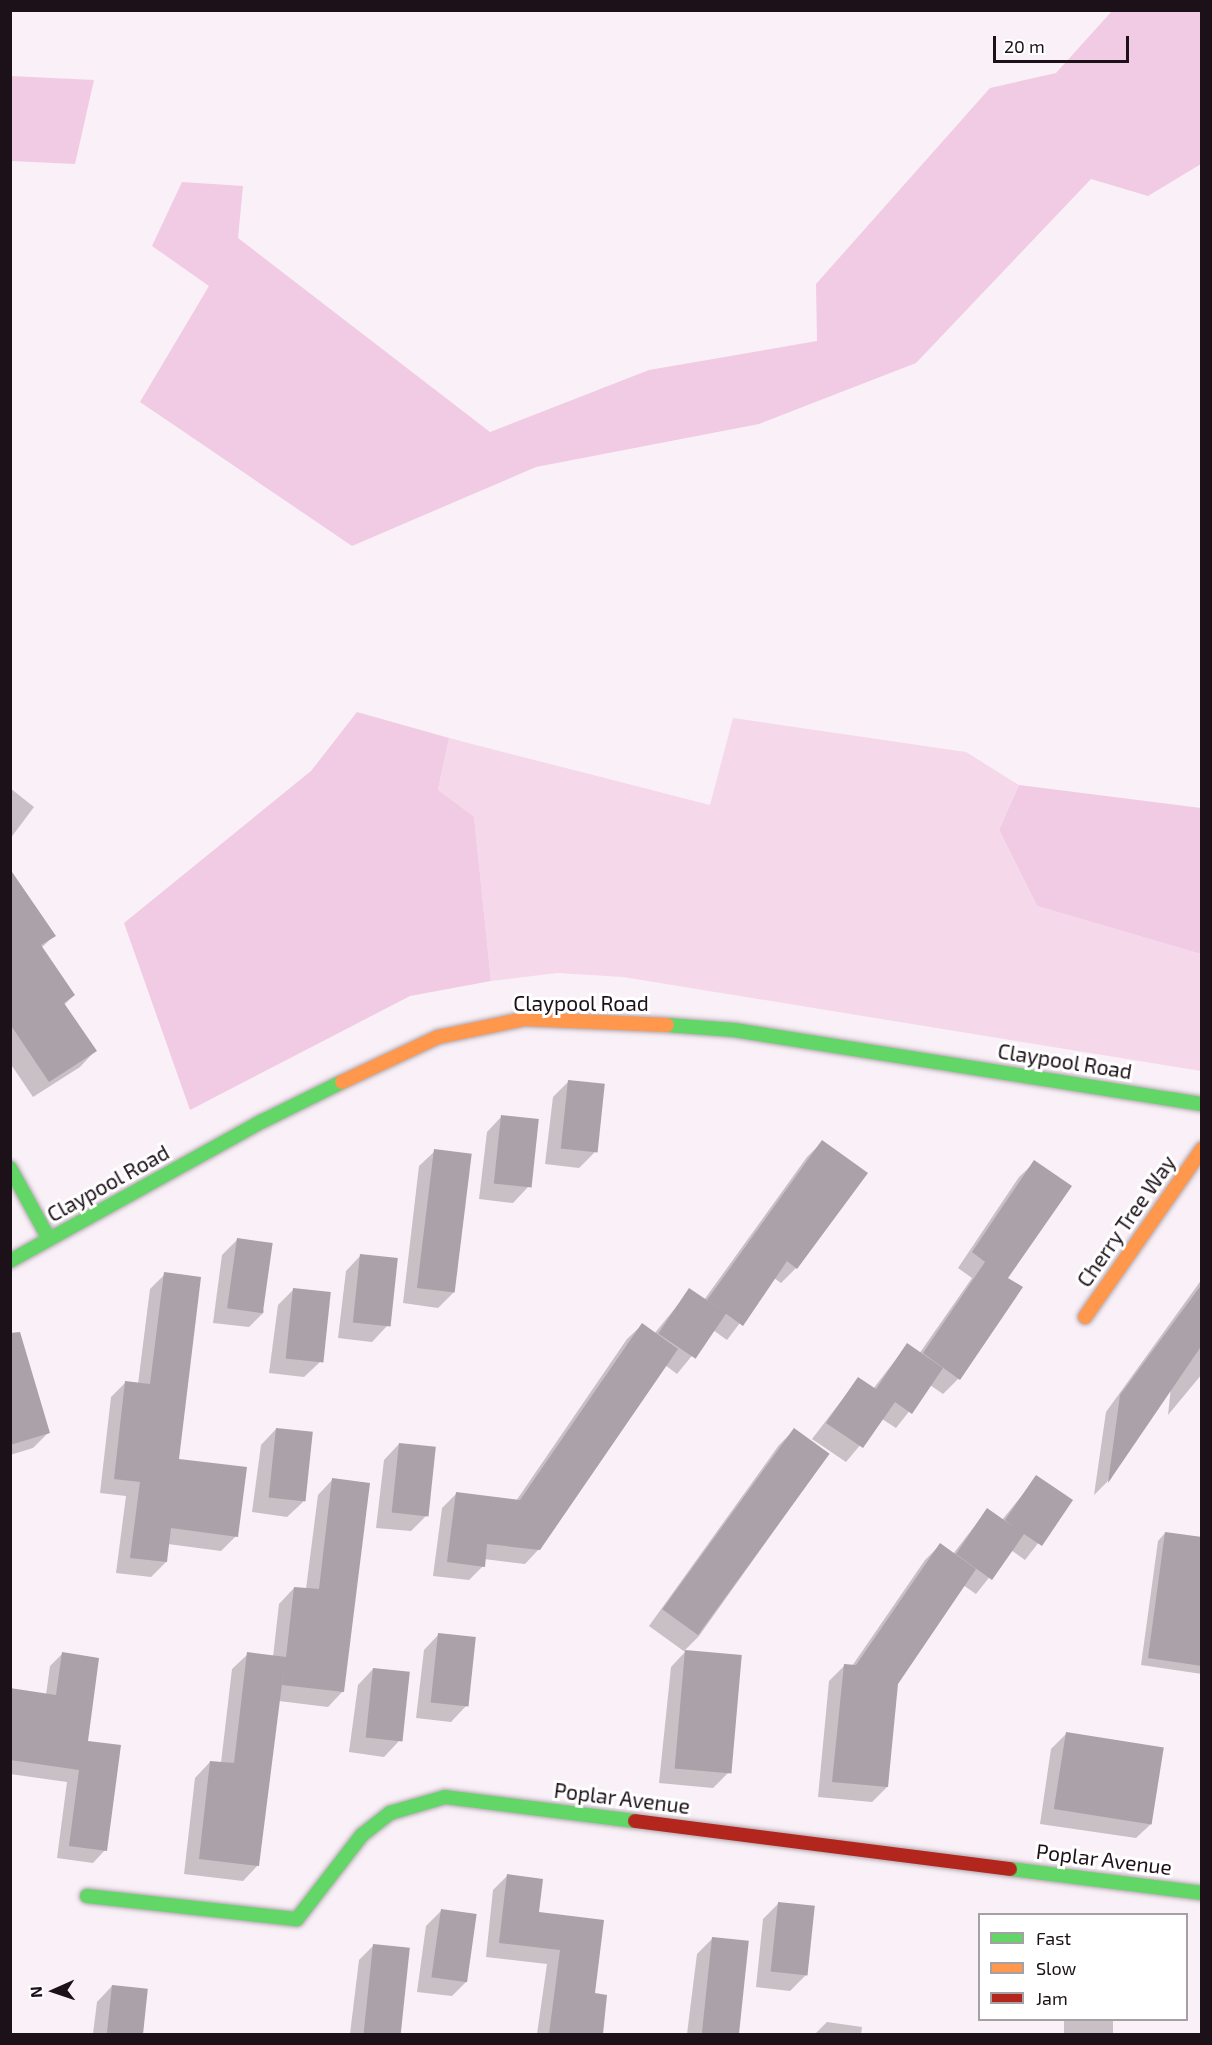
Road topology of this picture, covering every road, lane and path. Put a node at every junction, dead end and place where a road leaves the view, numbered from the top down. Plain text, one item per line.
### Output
1 (1202, 1104) edge
2 (1202, 1149) edge
3 (10, 1168) edge
4 (49, 1239) junction
5 (10, 1261) edge
6 (1085, 1317) dead end
7 (1202, 1893) edge
8 (87, 1896) dead end

1 - 4 street, Claypool Road
2 - 6 street, Cherry Tree Way
3 - 4 street
4 - 5 street, Claypool Road
7 - 8 street, Poplar Avenue

